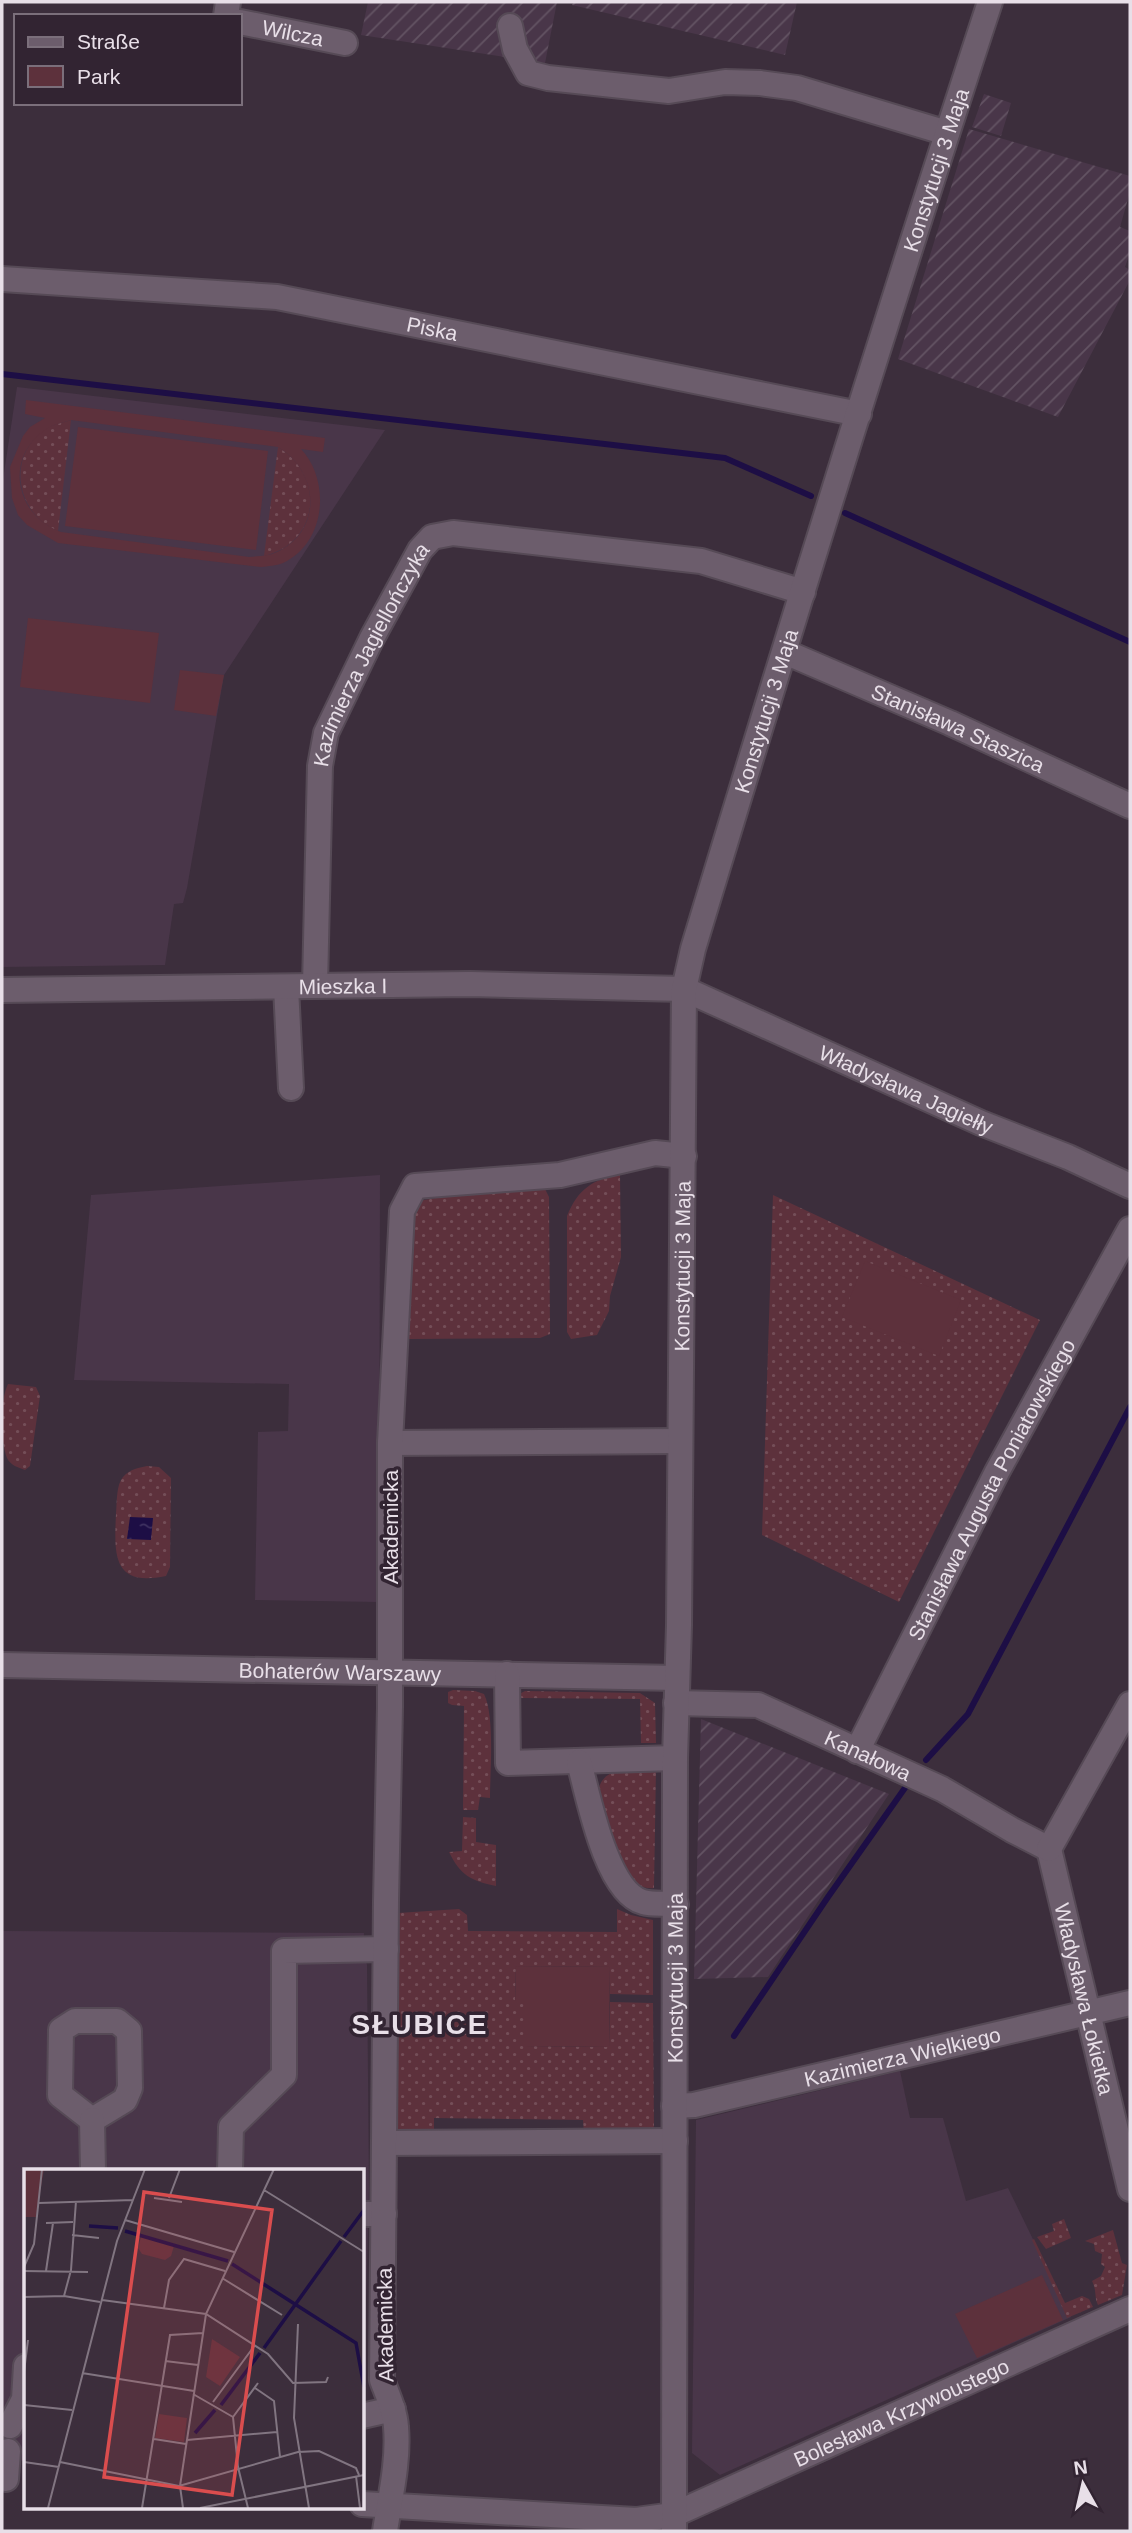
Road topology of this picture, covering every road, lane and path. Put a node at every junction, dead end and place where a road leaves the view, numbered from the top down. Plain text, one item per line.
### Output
1 (990, 2) edge
2 (242, 22) edge
3 (510, 26) dead end
4 (345, 43) dead end
5 (947, 133) junction
6 (2, 279) edge
7 (859, 414) junction
8 (803, 592) junction
9 (785, 652) junction
10 (1130, 806) edge
11 (315, 986) junction
12 (286, 987) junction
13 (684, 989) junction
14 (2, 990) edge
15 (291, 1088) dead end
16 (684, 1156) junction
17 (1130, 1186) edge
18 (1130, 1229) edge
19 (680, 1441) junction
20 (390, 1443) junction
21 (2, 1665) edge
22 (391, 1672) junction
23 (507, 1674) junction
24 (677, 1678) junction
25 (676, 1703) junction
26 (1130, 1704) edge
27 (857, 1751) junction
28 (675, 1758) junction
29 (579, 1762) junction
30 (1049, 1849) junction
31 (676, 1904) junction
32 (386, 1949) junction
33 (1130, 2003) edge
34 (1089, 2014) junction
35 (674, 2106) junction
36 (92, 2120) dead end
37 (675, 2141) junction
38 (384, 2143) junction
39 (93, 2169) edge
40 (230, 2169) edge
41 (1130, 2189) edge
42 (373, 2214) edge
43 (1130, 2309) edge
44 (24, 2401) edge
45 (393, 2409) junction
46 (364, 2416) edge
47 (10, 2426) dead end
48 (9, 2451) dead end
49 (11, 2480) edge
50 (364, 2504) edge
51 (389, 2505) junction
52 (673, 2523) edge
53 (385, 2531) edge

1 - 5 street, Konstytucji 3 Maja
2 - 4 street, Wilcza
3 - 5 street
5 - 7 street, Konstytucji 3 Maja
6 - 7 street, Piska
7 - 8 street, Konstytucji 3 Maja
8 - 9 street, Konstytucji 3 Maja
8 - 11 street, Kazimierza Jagiellończyka
9 - 10 street, Stanisława Staszica
9 - 13 street, Konstytucji 3 Maja
11 - 12 street, Mieszka I
11 - 13 street, Mieszka I
12 - 14 street, Mieszka I
12 - 15 street
13 - 16 street, Konstytucji 3 Maja
13 - 17 street, Władysława Jagiełły
16 - 19 street, Konstytucji 3 Maja
16 - 20 street, Akademicka
18 - 27 street, Stanisława Augusta Poniatowskiego
19 - 20 street
19 - 24 street, Konstytucji 3 Maja
20 - 22 street, Akademicka
21 - 22 street, Bohaterów Warszawy
22 - 23 street, Bohaterów Warszawy
22 - 32 street, Akademicka
23 - 24 street, Bohaterów Warszawy
23 - 29 street
24 - 25 street, Konstytucji 3 Maja
25 - 27 street, Kanałowa
25 - 28 street, Konstytucji 3 Maja
26 - 30 street
27 - 30 street, Kanałowa
28 - 29 street
28 - 31 street, Konstytucji 3 Maja
29 - 31 street
30 - 34 street, Władysława Łokietka
31 - 35 street, Konstytucji 3 Maja
32 - 38 street, Akademicka
32 - 40 street
33 - 34 street, Kazimierza Wielkiego
34 - 35 street, Kazimierza Wielkiego
34 - 41 street, Władysława Łokietka
35 - 37 street, Konstytucji 3 Maja
36 - 39 street
37 - 38 street
37 - 52 street, Konstytucji 3 Maja
38 - 42 street, Akademicka
42 - 45 street, Akademicka
43 - 52 street, Bolesława Krzywoustego
44 - 47 street
45 - 46 street
45 - 51 street, Akademicka
48 - 49 street
50 - 51 street, Bolesława Krzywoustego
51 - 52 street, Bolesława Krzywoustego
51 - 53 street, Akademicka

